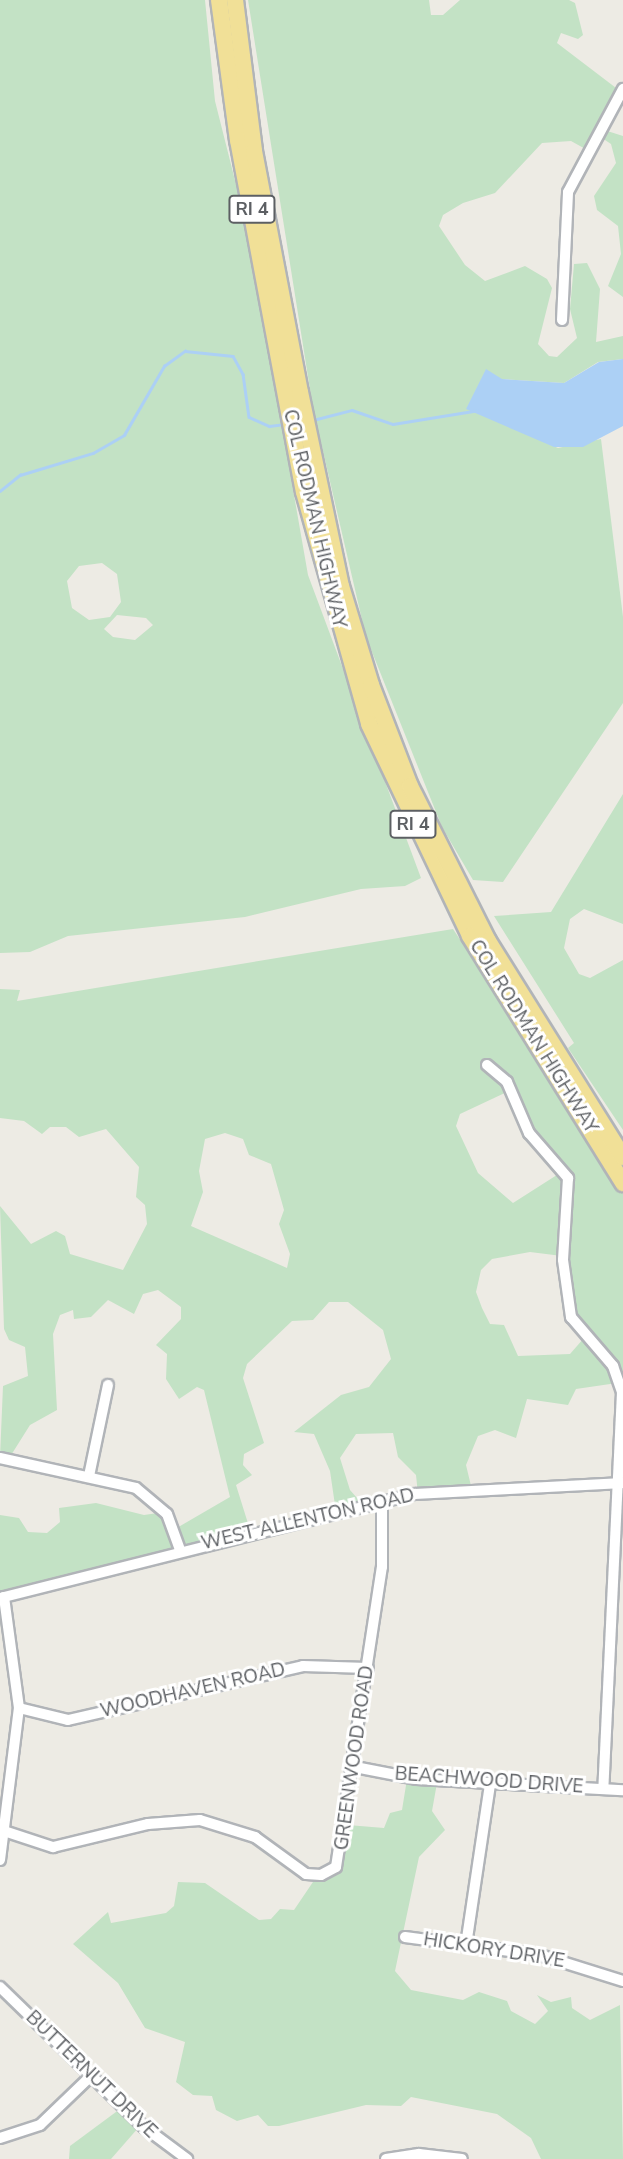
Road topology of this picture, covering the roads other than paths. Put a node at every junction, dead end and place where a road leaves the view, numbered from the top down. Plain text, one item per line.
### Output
1 (219, 0) edge
2 (235, 0) edge
3 (623, 89) edge
4 (562, 320) dead end
5 (299, 422) junction
6 (486, 1065) dead end
7 (623, 1157) edge
8 (623, 1183) edge
9 (108, 1385) dead end
10 (0, 1458) edge
11 (89, 1476) junction
12 (621, 1483) edge
13 (382, 1501) junction
14 (180, 1550) junction
15 (2, 1597) edge
16 (368, 1668) junction
17 (19, 1708) junction
18 (355, 1767) junction
19 (490, 1784) junction
20 (603, 1789) junction
21 (623, 1790) edge
22 (4, 1831) junction
23 (0, 1860) edge
24 (405, 1937) dead end
25 (466, 1945) junction
26 (623, 1981) edge
27 (0, 1987) edge
28 (91, 2076) junction
29 (0, 2138) edge
30 (187, 2159) edge
31 (386, 2159) edge
32 (462, 2159) edge

1 - 5 highway, COL RODMAN HIGHWAY / RI 4
2 - 5 highway, COL RODMAN HIGHWAY / RI 4
3 - 4 street
5 - 7 highway, COL RODMAN HIGHWAY / RI 4
5 - 8 highway, COL RODMAN HIGHWAY / RI 4
6 - 12 street
9 - 11 street
10 - 11 street
11 - 14 street
12 - 13 street, WEST ALLENTON ROAD
12 - 20 street
13 - 14 street, WEST ALLENTON ROAD
13 - 16 street, GREENWOOD ROAD
14 - 15 street, WEST ALLENTON ROAD
15 - 17 street
16 - 17 street, WOODHAVEN ROAD
16 - 18 street, GREENWOOD ROAD
17 - 22 street
18 - 19 street, BEACHWOOD DRIVE
18 - 22 street, GREENWOOD ROAD
19 - 20 street, BEACHWOOD DRIVE
19 - 25 street
20 - 21 street, BEACHWOOD DRIVE
22 - 23 street
24 - 25 street, HICKORY DRIVE
25 - 26 street, HICKORY DRIVE
27 - 28 street, BUTTERNUT DRIVE
28 - 29 street
28 - 30 street, BUTTERNUT DRIVE
31 - 32 street

